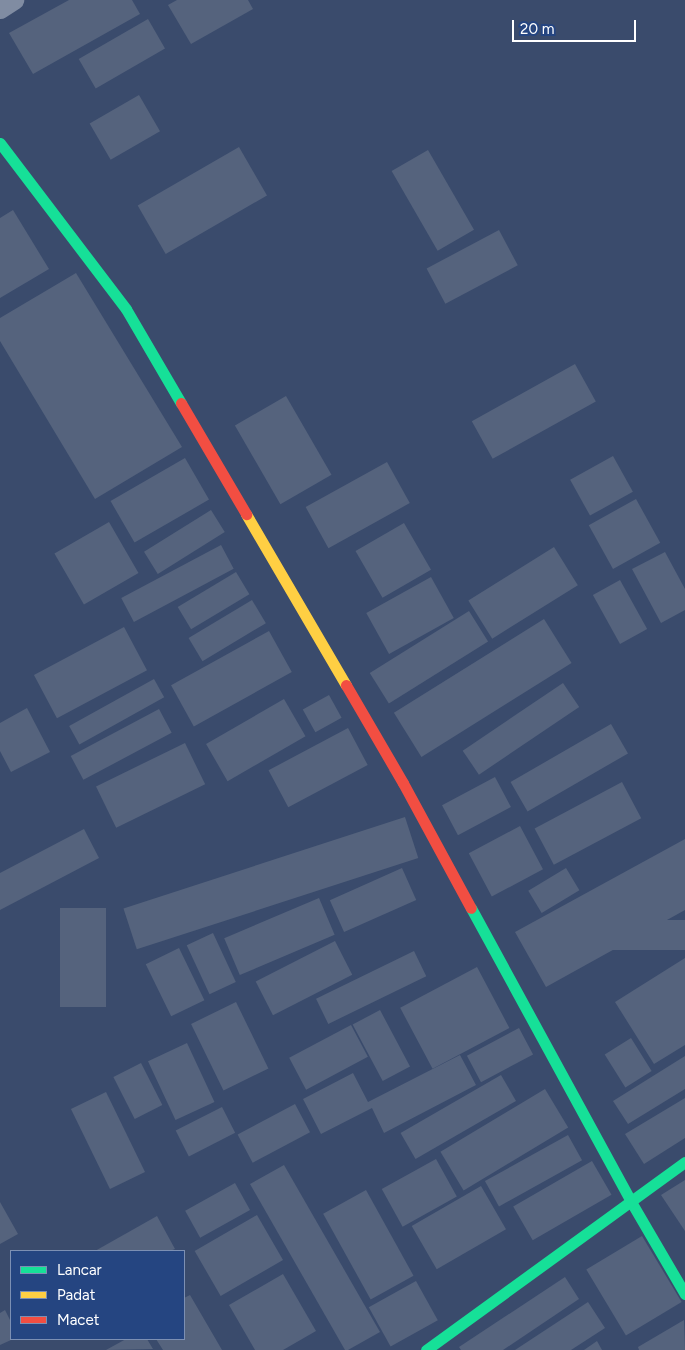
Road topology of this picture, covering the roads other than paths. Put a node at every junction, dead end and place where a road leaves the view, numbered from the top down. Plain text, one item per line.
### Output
1 (14, 0) edge
2 (0, 9) edge
3 (0, 143) edge
4 (685, 1162) edge
5 (630, 1200) junction
6 (685, 1294) edge
7 (426, 1350) edge

1 - 2 lane
3 - 5 street
4 - 5 street
5 - 6 street
5 - 7 street

